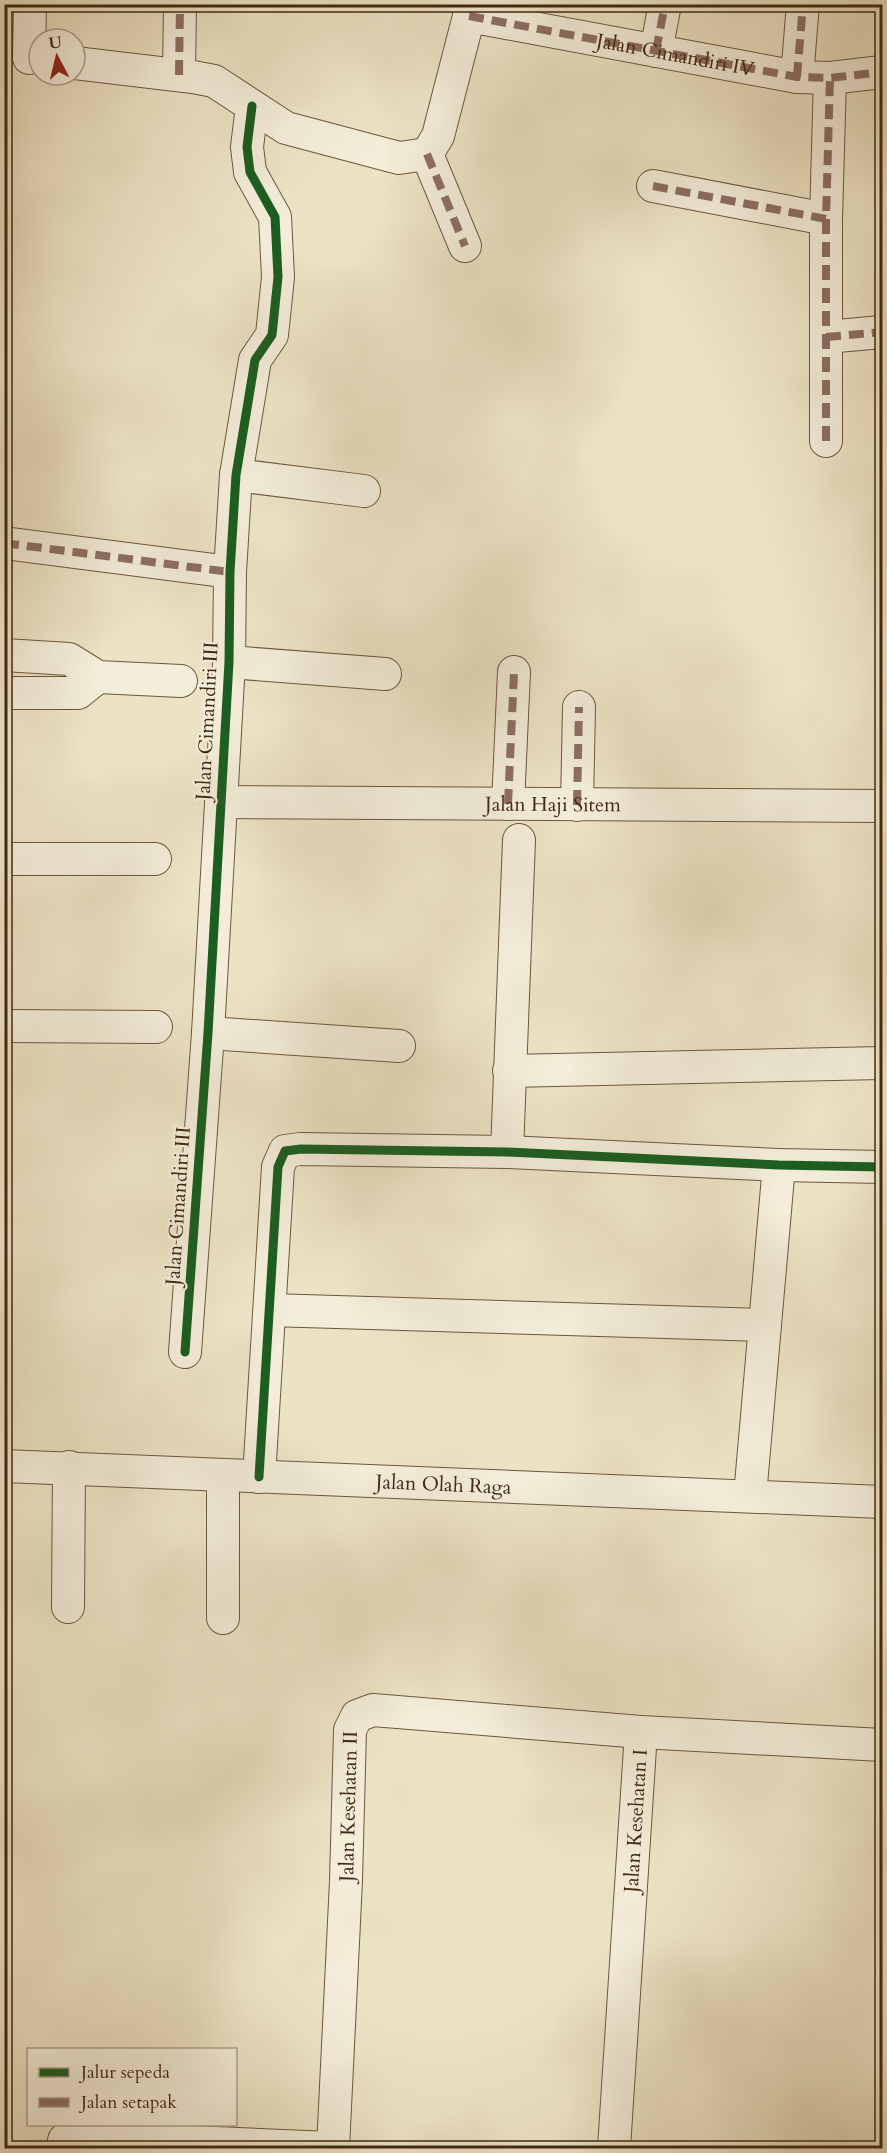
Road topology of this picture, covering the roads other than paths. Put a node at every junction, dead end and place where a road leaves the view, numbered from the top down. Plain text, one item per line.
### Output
1 (30, 4) edge
2 (180, 4) edge
3 (665, 4) edge
4 (803, 4) edge
5 (469, 10) edge
6 (656, 51) junction
7 (24, 57) edge
8 (87, 64) edge
9 (882, 72) edge
10 (179, 75) junction
11 (797, 77) junction
12 (830, 78) junction
13 (252, 106) junction
14 (427, 154) junction
15 (653, 186) dead end
16 (826, 219) junction
17 (465, 246) dead end
18 (882, 332) edge
19 (826, 337) junction
20 (826, 441) dead end
21 (236, 475) junction
22 (364, 491) dead end
23 (4, 543) edge
24 (230, 572) junction
25 (4, 655) edge
26 (229, 662) junction
27 (514, 672) dead end
28 (385, 674) dead end
29 (98, 677) junction
30 (181, 681) dead end
31 (4, 693) edge
32 (579, 707) dead end
33 (221, 802) junction
34 (508, 804) junction
35 (577, 805) junction
36 (882, 806) edge
37 (519, 840) dead end
38 (155, 859) dead end
39 (4, 860) edge
40 (4, 1026) edge
41 (156, 1027) dead end
42 (208, 1033) junction
43 (399, 1046) dead end
44 (882, 1063) edge
45 (509, 1071) junction
46 (507, 1152) junction
47 (779, 1165) junction
48 (882, 1167) edge
49 (270, 1310) junction
50 (765, 1325) junction
51 (185, 1352) dead end
52 (4, 1466) edge
53 (69, 1467) junction
54 (223, 1475) junction
55 (259, 1477) junction
56 (750, 1496) junction
57 (882, 1502) edge
58 (68, 1607) dead end
59 (223, 1618) dead end
60 (641, 1732) junction
61 (882, 1745) edge
62 (63, 2148) edge
63 (332, 2148) edge
64 (614, 2148) edge

1 - 7 street
2 - 10 street
3 - 6 street
4 - 11 street
5 - 6 street, Jalan Cimandiri IV
5 - 14 street
6 - 11 street, Jalan Cimandiri IV
8 - 10 street
9 - 12 street, Jalan Cimandiri IV
10 - 13 street
11 - 12 street, Jalan Cimandiri IV
12 - 16 street
13 - 14 street
13 - 21 street, Jalan Cimandiri III
14 - 17 street
15 - 16 street
16 - 19 street
18 - 19 street
19 - 20 street
21 - 22 street
21 - 24 street, Jalan Cimandiri III
23 - 24 street
24 - 26 street, Jalan Cimandiri III
25 - 29 street
26 - 28 street
26 - 33 street, Jalan Cimandiri III
27 - 34 street
29 - 30 street
29 - 31 street
32 - 35 street
33 - 34 street, Jalan Haji Sitem
33 - 42 street, Jalan Cimandiri III
34 - 35 street, Jalan Haji Sitem
35 - 36 street, Jalan Haji Sitem
37 - 45 street
38 - 39 street
40 - 41 street
42 - 43 street
42 - 51 street, Jalan Cimandiri III
44 - 45 street
45 - 46 street
46 - 47 street
46 - 49 street
47 - 48 street
47 - 50 street
49 - 50 street
49 - 55 street
50 - 56 street
52 - 53 street, Jalan Olah Raga
53 - 54 street, Jalan Olah Raga
53 - 58 street
54 - 55 street, Jalan Olah Raga
54 - 59 street
55 - 56 street, Jalan Olah Raga
56 - 57 street, Jalan Olah Raga
60 - 61 street, Jalan Kesehatan I
60 - 63 street, Jalan Kesehatan II
60 - 64 street, Jalan Kesehatan I
62 - 63 street

